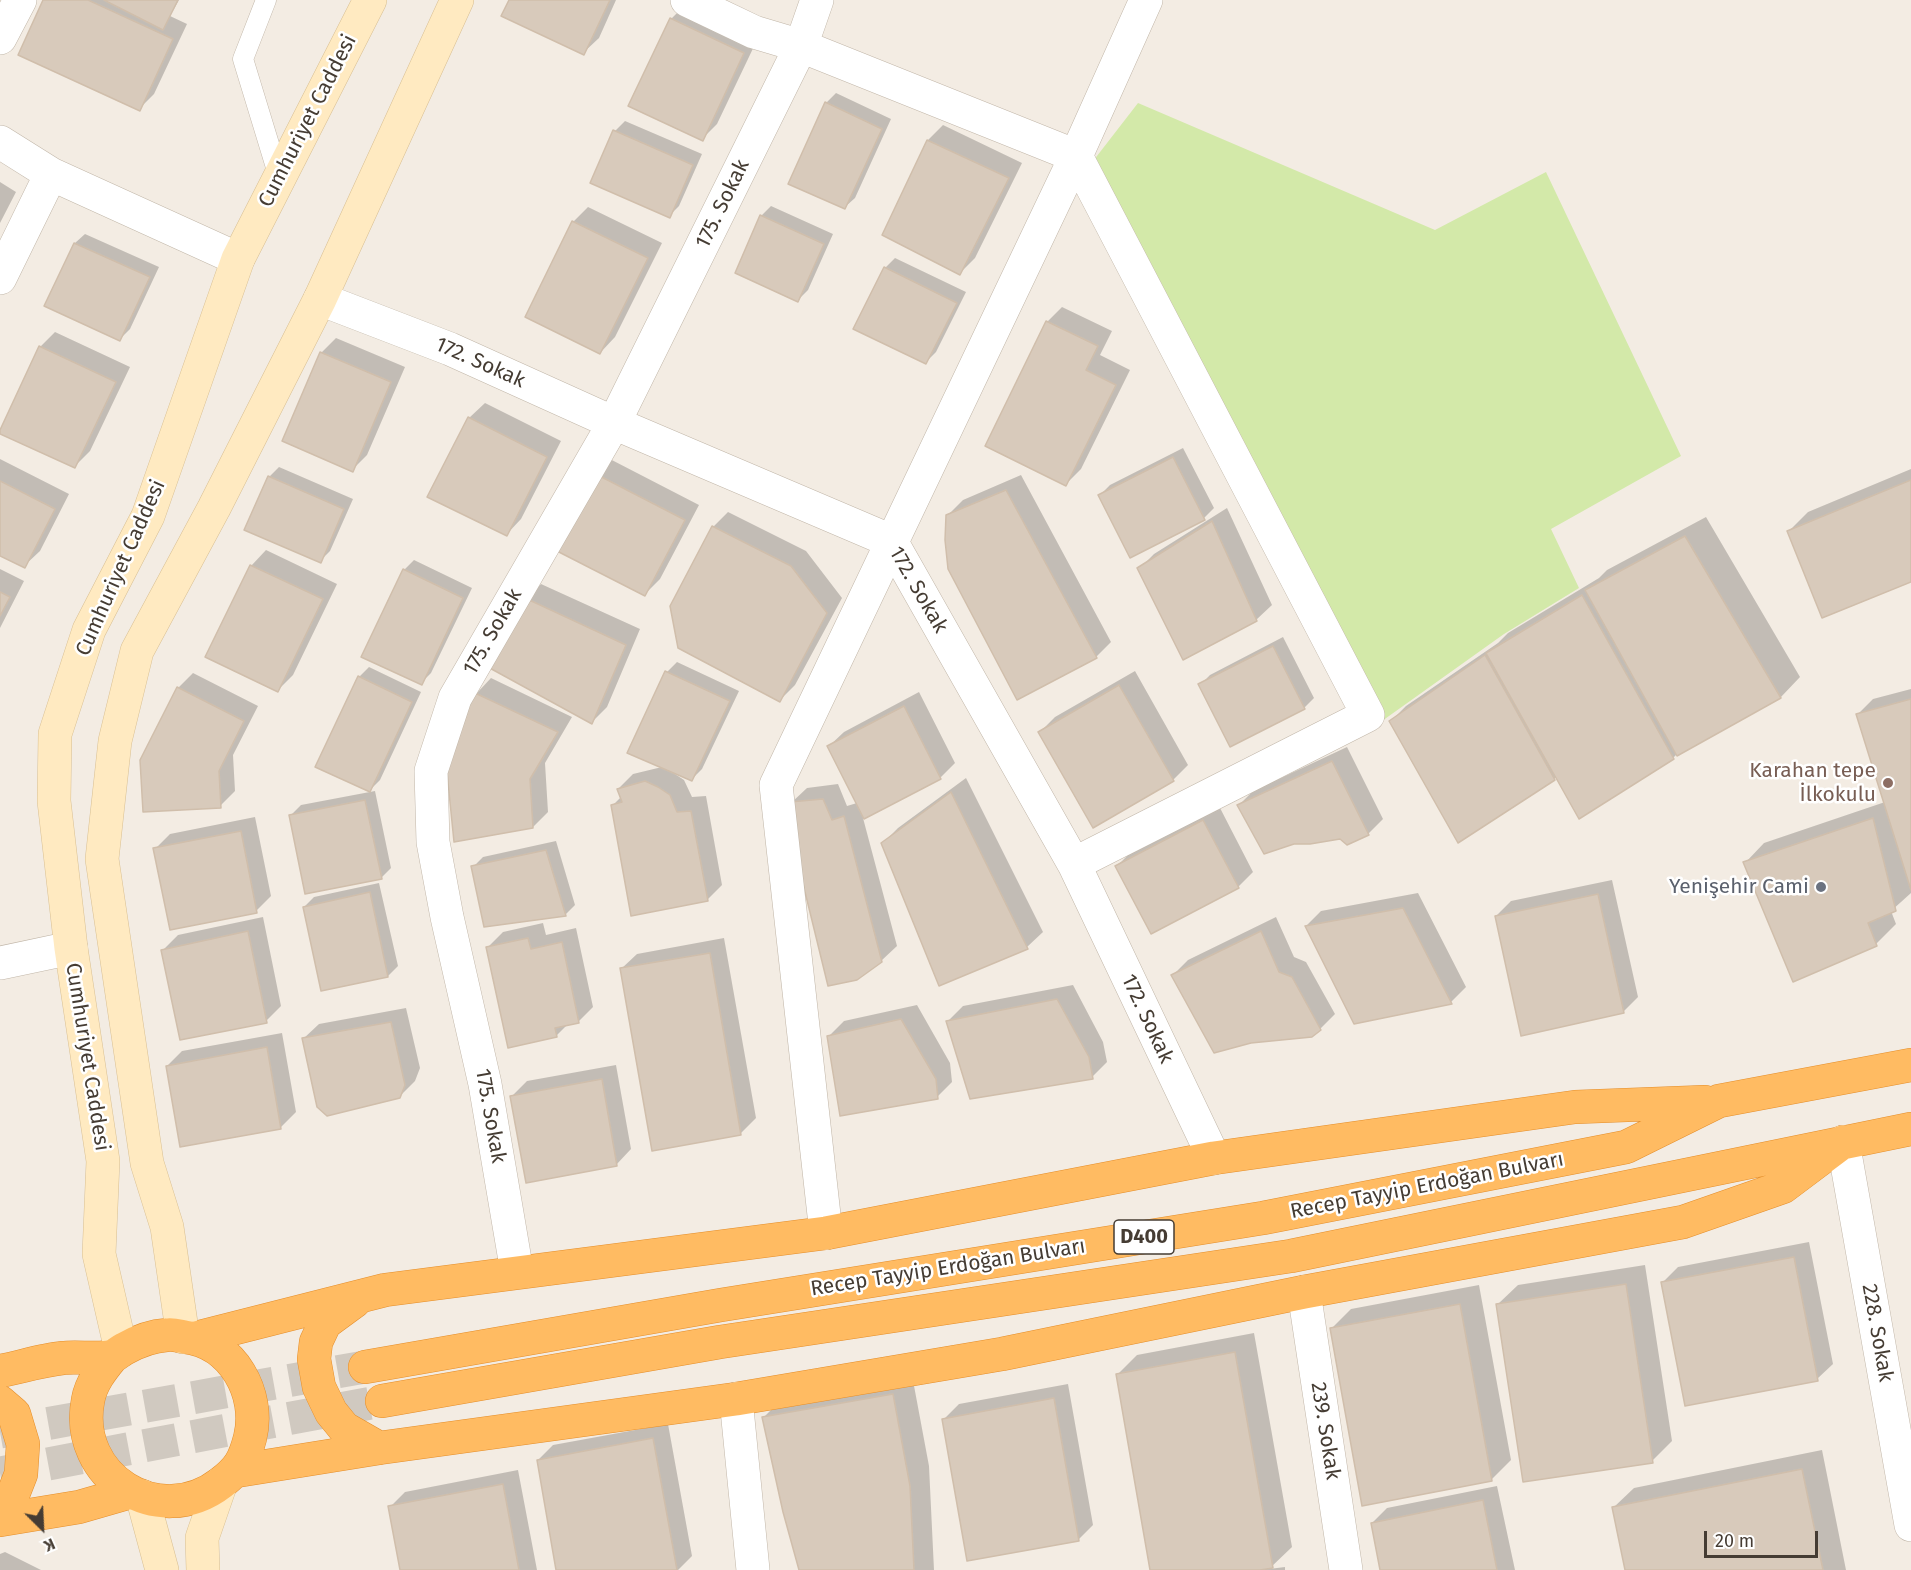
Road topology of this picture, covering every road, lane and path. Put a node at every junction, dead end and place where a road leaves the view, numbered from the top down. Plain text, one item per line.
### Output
1 (20, 0) edge
2 (266, 0) edge
3 (370, 0) edge
4 (457, 0) edge
5 (687, 0) edge
6 (817, 0) edge
7 (1146, 0) edge
8 (0, 38) edge
9 (801, 46) junction
10 (0, 142) edge
11 (1076, 156) junction
12 (51, 174) junction
13 (279, 177) junction
14 (238, 259) junction
15 (0, 278) edge
16 (320, 299) junction
17 (614, 423) junction
18 (891, 541) junction
19 (1074, 864) junction
20 (71, 948) junction
21 (0, 963) edge
22 (1911, 1065) edge
23 (1719, 1101) junction
24 (1911, 1129) edge
25 (1844, 1142) junction
26 (1214, 1158) junction
27 (826, 1233) junction
28 (516, 1272) junction
29 (385, 1290) junction
30 (1304, 1293) junction
31 (190, 1337) junction
32 (117, 1354) junction
33 (365, 1367) tunnel mouth
34 (0, 1371) edge
35 (736, 1399) junction
36 (382, 1401) tunnel mouth
37 (0, 1402) edge
38 (378, 1448) junction
39 (229, 1477) junction
40 (136, 1494) junction
41 (0, 1510) edge
42 (0, 1520) edge
43 (1911, 1525) edge
44 (162, 1570) edge
45 (203, 1570) edge
46 (753, 1570) edge
47 (1346, 1570) edge

1 - 8 street
2 - 13 lane
3 - 13 main road, Cumhuriyet Caddesi
4 - 16 main road, Cumhuriyet Caddesi
5 - 9 street
6 - 9 street, 175. Sokak
7 - 11 street
9 - 11 street
9 - 17 street, 175. Sokak
10 - 12 street
11 - 18 street
11 - 19 street
12 - 14 street
12 - 15 street
13 - 14 main road, Cumhuriyet Caddesi
14 - 20 main road, Cumhuriyet Caddesi
16 - 17 street, 172. Sokak
16 - 31 main road, Cumhuriyet Caddesi
17 - 18 street, 172. Sokak
17 - 28 street, 175. Sokak
18 - 19 street, 172. Sokak
18 - 27 street
19 - 26 street, 172. Sokak
20 - 21 street
20 - 32 main road, Cumhuriyet Caddesi
22 - 23 highway, Recep Tayyip Erdoğan Bulvarı / D400
23 - 26 highway
23 - 33 highway, Recep Tayyip Erdoğan Bulvarı / D400
24 - 25 highway, Recep Tayyip Erdoğan Bulvarı / D400
25 - 30 highway
25 - 36 highway, Recep Tayyip Erdoğan Bulvarı / D400
25 - 43 street, 228. Sokak
26 - 27 highway
27 - 28 highway
28 - 29 highway
29 - 31 highway
29 - 38 highway
30 - 35 highway
30 - 47 street, 239. Sokak
31 - 32 highway
31 - 39 highway
32 - 34 highway
32 - 40 highway
35 - 38 highway
35 - 46 street
37 - 41 highway
38 - 39 highway
39 - 40 highway
39 - 45 main road
40 - 42 highway
40 - 44 main road

